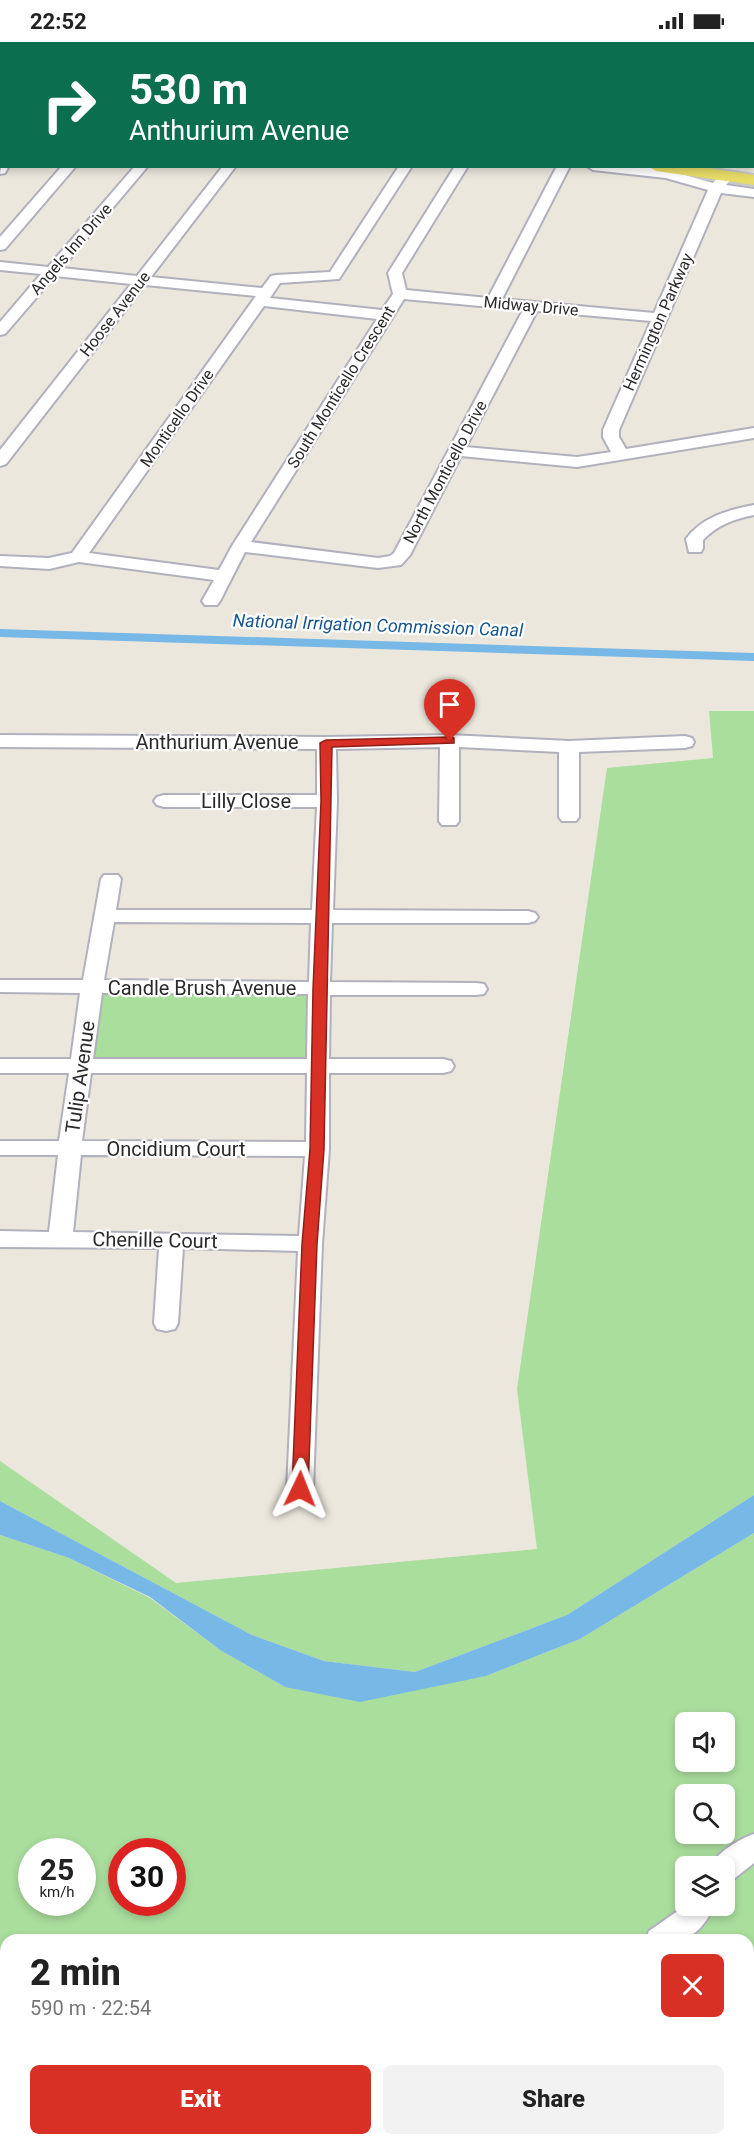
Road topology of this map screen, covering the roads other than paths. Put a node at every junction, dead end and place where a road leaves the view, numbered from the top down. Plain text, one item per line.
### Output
1 (68, 168) edge
2 (140, 168) edge
3 (228, 168) edge
4 (405, 168) edge
5 (461, 168) edge
6 (563, 168) edge
7 (612, 168) edge
8 (664, 168) edge
9 (754, 180) edge
10 (721, 182) junction
11 (754, 193) edge
12 (0, 246) edge
13 (0, 266) edge
14 (51, 271) junction
15 (141, 280) junction
16 (400, 294) junction
17 (263, 297) junction
18 (493, 303) junction
19 (532, 307) junction
20 (385, 315) junction
21 (661, 318) junction
22 (0, 331) edge
23 (754, 415) edge
24 (754, 424) edge
25 (754, 433) edge
26 (458, 452) junction
27 (621, 455) junction
28 (0, 461) edge
29 (754, 510) edge
30 (240, 546) junction
31 (695, 548) dead end
32 (78, 557) junction
33 (0, 561) edge
34 (224, 576) junction
35 (211, 601) dead end
36 (0, 741) edge
37 (450, 741) junction
38 (685, 742) dead end
39 (326, 743) junction
40 (569, 747) junction
41 (165, 801) dead end
42 (327, 801) junction
43 (569, 817) dead end
44 (449, 821) dead end
45 (111, 879) dead end
46 (104, 916) junction
47 (528, 917) dead end
48 (322, 918) junction
49 (0, 986) edge
50 (93, 987) junction
51 (319, 989) junction
52 (476, 989) dead end
53 (0, 1066) edge
54 (83, 1066) junction
55 (443, 1066) dead end
56 (319, 1068) junction
57 (70, 1148) junction
58 (0, 1149) edge
59 (317, 1149) junction
60 (0, 1239) edge
61 (60, 1239) junction
62 (172, 1240) junction
63 (310, 1244) junction
64 (166, 1323) dead end
65 (300, 1489) dead end
66 (754, 1846) edge
67 (735, 1861) edge
68 (694, 1916) edge
69 (669, 1934) edge

1 - 12 street
2 - 14 street, Angels Inn Drive
3 - 15 street, Hoose Avenue
4 - 17 street, Monticello Drive
5 - 16 street, South Monticello Crescent
6 - 18 street
7 - 10 street
8 - 10 main road
9 - 10 main road
10 - 11 street
10 - 21 street, Hermington Parkway
13 - 14 street
14 - 15 street
14 - 22 street, Angels Inn Drive
15 - 17 street
15 - 28 street, Hoose Avenue
16 - 18 street, Midway Drive
16 - 20 street, South Monticello Crescent
17 - 20 street
17 - 32 street, Monticello Drive
18 - 19 street, Midway Drive
19 - 21 street, Midway Drive
19 - 26 street, North Monticello Drive
20 - 30 street, South Monticello Crescent
21 - 27 street, Hermington Parkway
23 - 24 street
25 - 27 street
26 - 27 street
26 - 30 street, North Monticello Drive
29 - 31 street
30 - 34 street, South Monticello Crescent
32 - 33 street
32 - 34 street
34 - 35 street, South Monticello Crescent
36 - 39 street, Anthurium Avenue
37 - 39 street, Anthurium Avenue
37 - 40 street, Anthurium Avenue
37 - 44 street
38 - 40 street, Anthurium Avenue
39 - 42 street
40 - 43 street
41 - 42 street, Lilly Close
42 - 48 street
45 - 46 street, Tulip Avenue
46 - 48 street
46 - 50 street, Tulip Avenue
47 - 48 street
48 - 51 street
49 - 50 street, Candle Brush Avenue
50 - 51 street, Candle Brush Avenue
50 - 54 street, Tulip Avenue
51 - 52 street, Candle Brush Avenue
51 - 56 street
53 - 54 street
54 - 56 street
54 - 57 street, Tulip Avenue
55 - 56 street
56 - 59 street
57 - 58 street, Oncidium Court
57 - 59 street, Oncidium Court
57 - 61 street, Tulip Avenue
59 - 63 street
60 - 61 street, Chenille Court
61 - 62 street, Chenille Court
62 - 63 street, Chenille Court
62 - 64 street
63 - 65 street
66 - 67 street
68 - 69 street

